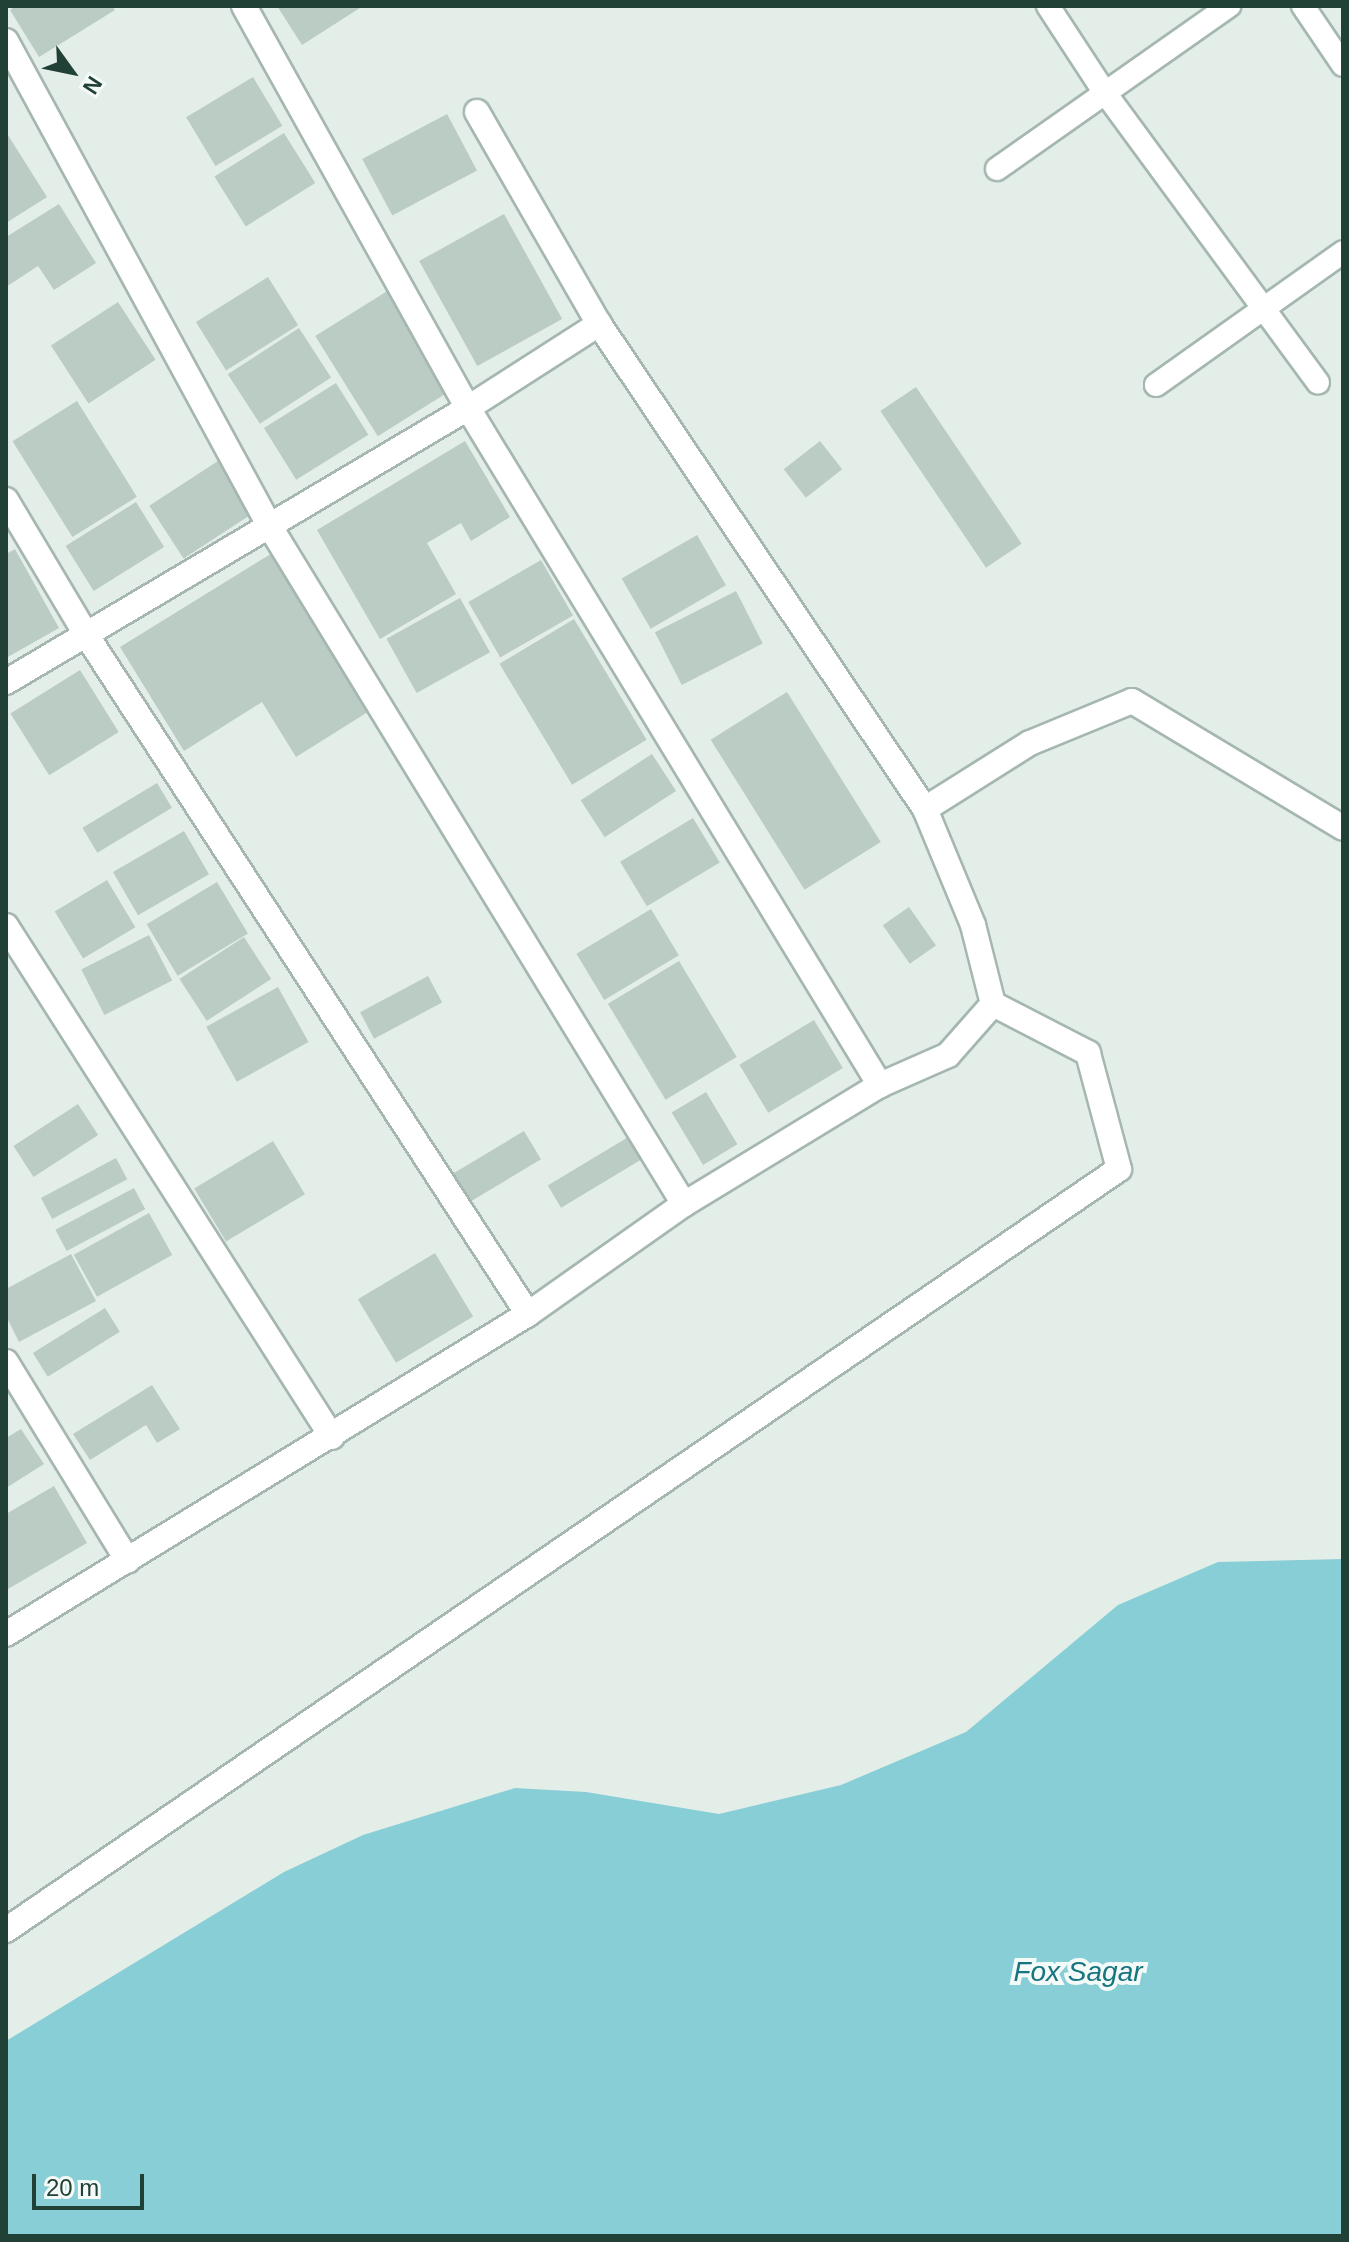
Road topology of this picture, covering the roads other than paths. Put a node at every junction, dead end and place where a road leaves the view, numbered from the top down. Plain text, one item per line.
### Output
1 (244, 6) edge
2 (1048, 6) edge
3 (1229, 6) edge
4 (1303, 6) edge
5 (6, 41) edge
6 (1343, 65) edge
7 (1103, 90) junction
8 (477, 112) dead end
9 (997, 169) dead end
10 (1343, 252) edge
11 (1263, 312) junction
12 (599, 324) junction
13 (1318, 383) dead end
14 (1156, 385) dead end
15 (468, 408) junction
16 (6, 500) edge
17 (269, 525) junction
18 (87, 636) junction
19 (6, 682) edge
20 (925, 809) junction
21 (1343, 828) edge
22 (6, 926) edge
23 (993, 1004) junction
24 (880, 1085) junction
25 (684, 1204) junction
26 (528, 1314) junction
27 (6, 1362) edge
28 (332, 1437) junction
29 (128, 1561) junction
30 (6, 1634) edge
31 (6, 1930) edge

1 - 15 street
2 - 7 lane
3 - 7 lane
4 - 6 lane
5 - 17 street
7 - 9 lane
7 - 11 lane
8 - 12 street
10 - 11 lane
11 - 13 lane
11 - 14 lane
12 - 15 street
12 - 20 street
15 - 17 street
15 - 24 street
16 - 18 street
17 - 18 street
17 - 25 street
18 - 19 street
18 - 26 street
20 - 21 street
20 - 23 street
22 - 28 street
23 - 24 street
23 - 31 street
24 - 25 street
25 - 26 street
26 - 28 street
27 - 29 street
28 - 29 street
29 - 30 street

